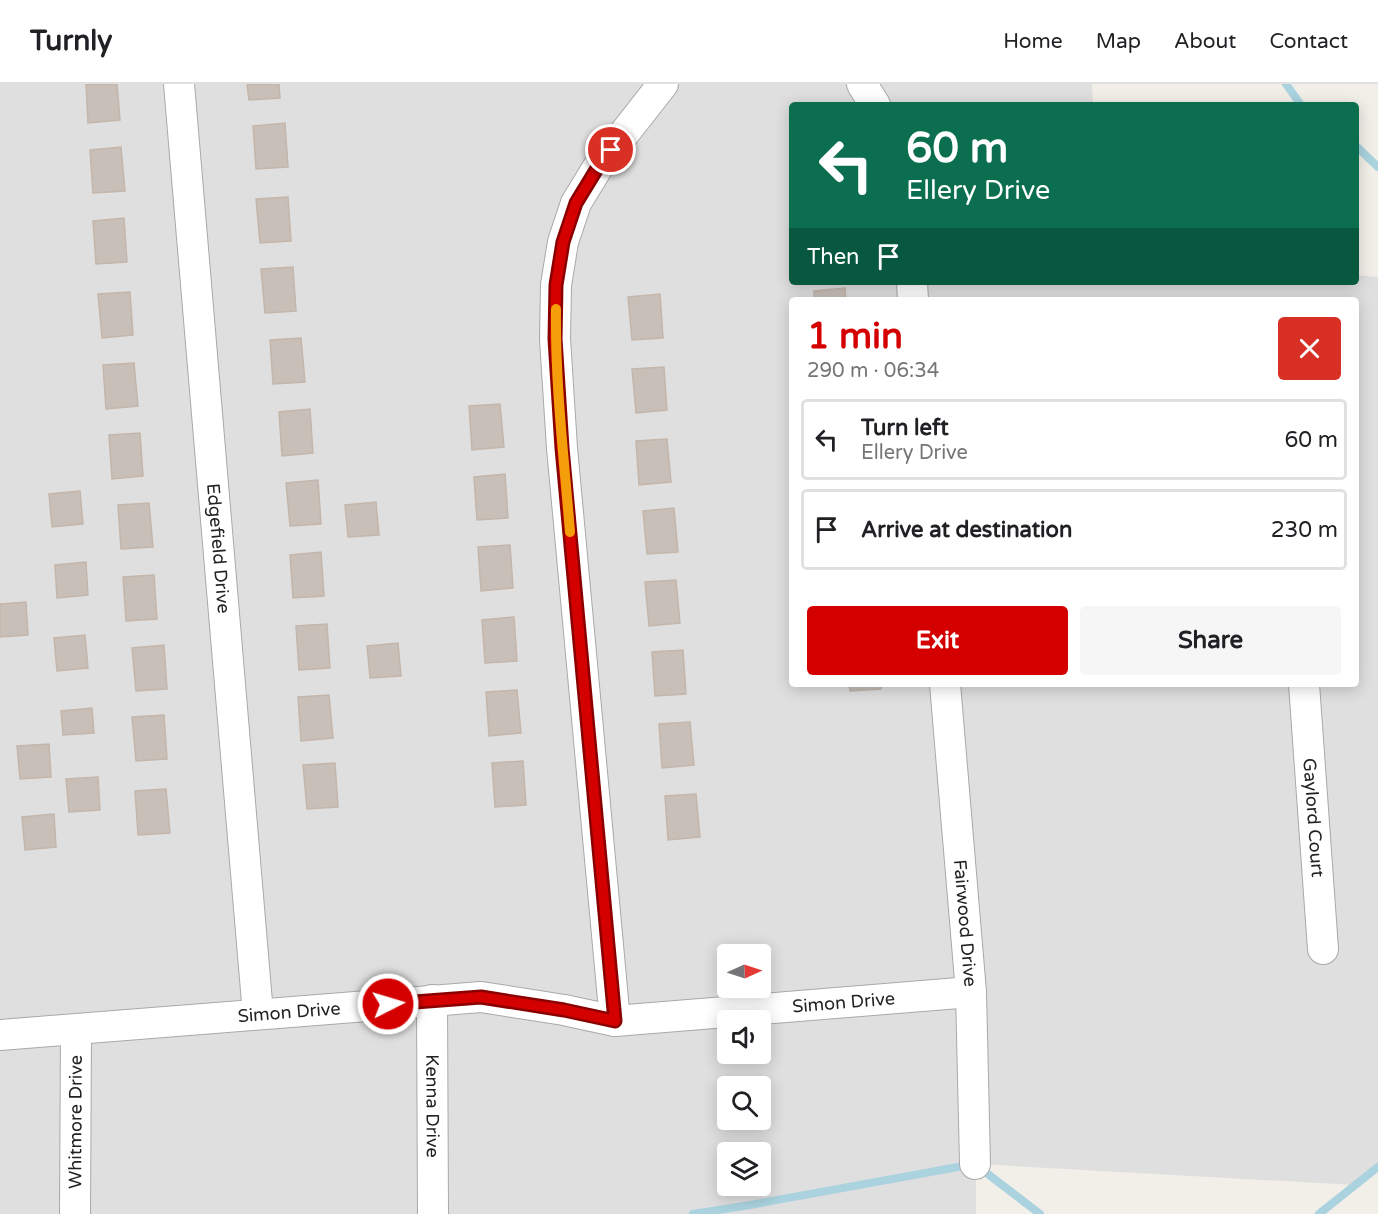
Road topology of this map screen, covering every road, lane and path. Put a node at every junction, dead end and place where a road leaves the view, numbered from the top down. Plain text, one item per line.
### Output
1 (179, 84) edge
2 (663, 84) edge
3 (862, 84) edge
4 (873, 102) edge
5 (945, 687) edge
6 (1304, 687) edge
7 (1323, 949) dead end
8 (971, 992) junction
9 (432, 1000) junction
10 (258, 1014) junction
11 (615, 1021) junction
12 (76, 1030) junction
13 (0, 1035) edge
14 (975, 1164) dead end
15 (75, 1214) edge
16 (433, 1214) edge

1 - 10 street, Edgefield Drive
2 - 11 street
3 - 4 street
5 - 8 street, Fairwood Drive
6 - 7 street, Gaylord Court
8 - 11 street, Simon Drive
8 - 14 street, Fairwood Drive
9 - 10 street, Simon Drive
9 - 11 street, Simon Drive
9 - 16 street, Kenna Drive
10 - 12 street, Simon Drive
12 - 13 street, Simon Drive
12 - 15 street, Whitmore Drive

